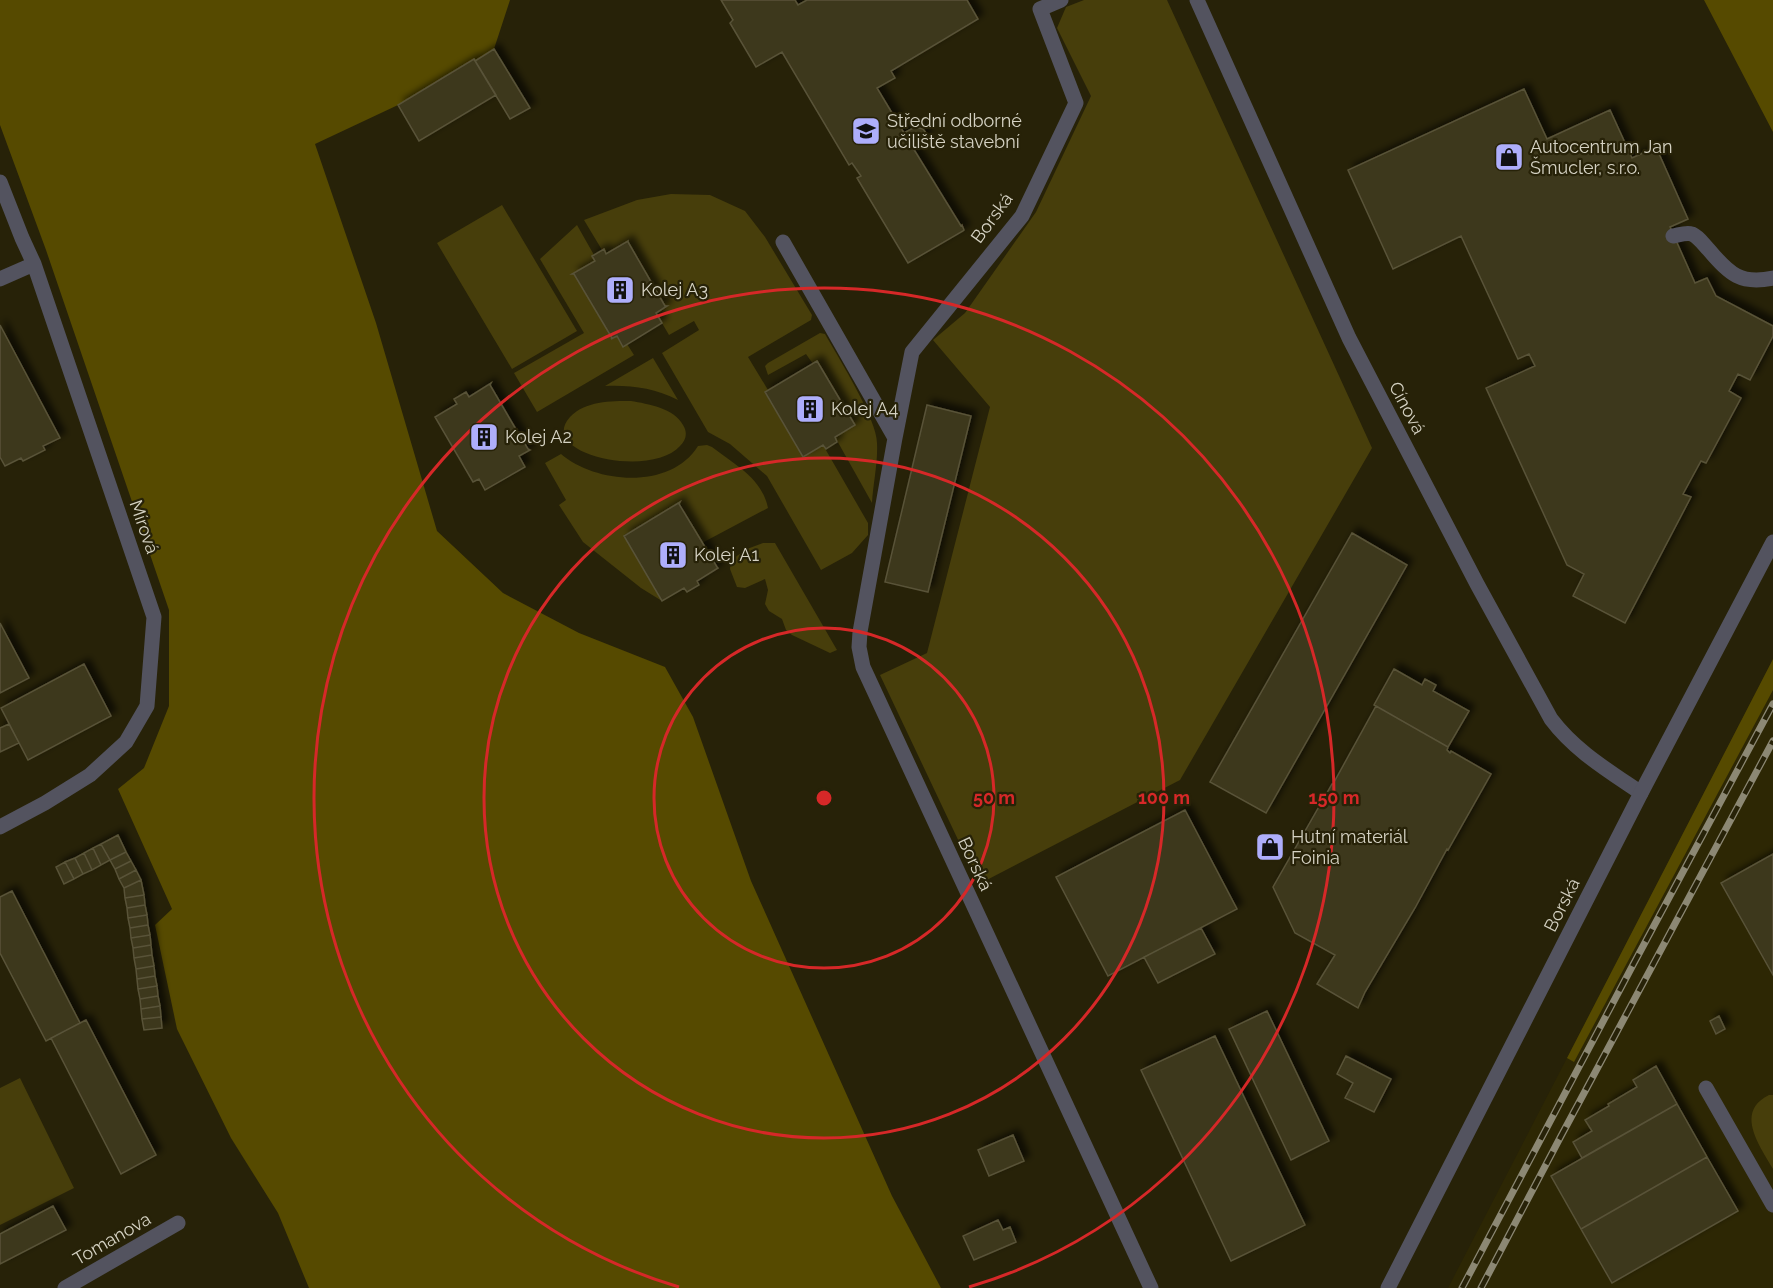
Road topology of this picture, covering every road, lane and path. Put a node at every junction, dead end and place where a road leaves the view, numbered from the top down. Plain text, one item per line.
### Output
1 (1061, 0) edge
2 (1197, 0) edge
3 (0, 182) edge
4 (1673, 236) dead end
5 (783, 242) dead end
6 (34, 264) junction
7 (1773, 278) edge
8 (0, 279) edge
9 (896, 438) junction
10 (1773, 542) edge
11 (1641, 793) junction
12 (0, 827) edge
13 (1706, 1088) dead end
14 (1773, 1205) edge
15 (178, 1223) dead end
16 (65, 1288) edge
17 (1151, 1288) edge
18 (1388, 1288) edge

1 - 9 street, Borská
2 - 11 street, Cínová
3 - 6 street, Mírová
4 - 7 street
5 - 9 street
6 - 8 street
6 - 12 street, Mírová
9 - 17 street, Borská
10 - 11 street, Borská
11 - 18 street, Borská
13 - 14 street
15 - 16 street, Tomanova

